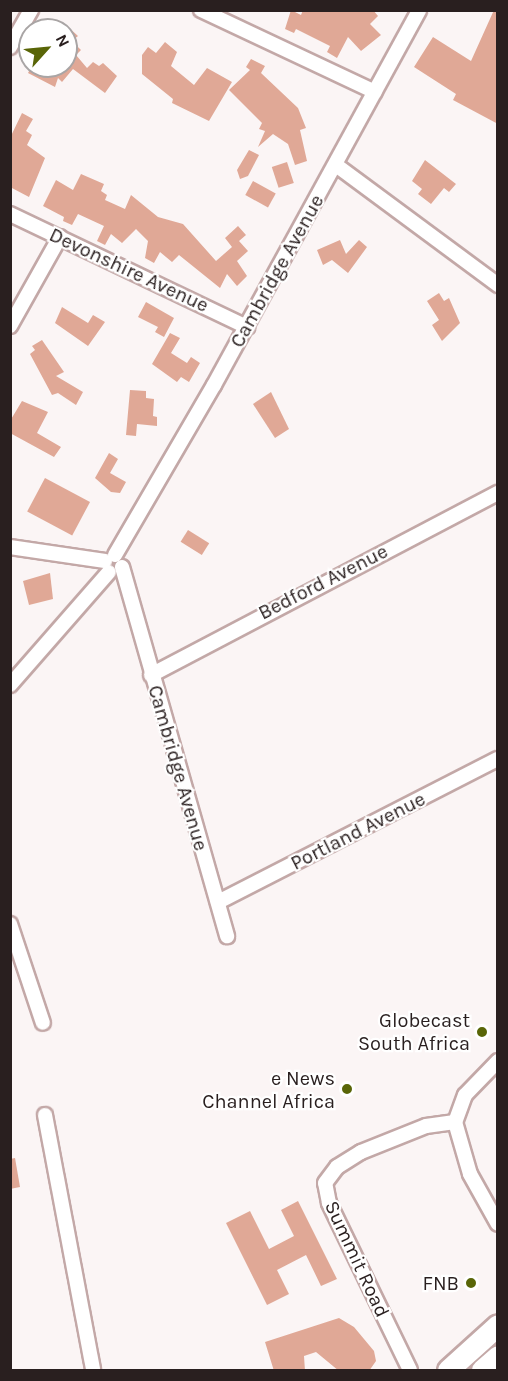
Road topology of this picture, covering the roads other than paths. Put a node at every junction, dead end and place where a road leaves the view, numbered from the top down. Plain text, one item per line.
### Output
1 (31, 10) edge
2 (201, 10) edge
3 (419, 10) edge
4 (10, 47) edge
5 (375, 92) junction
6 (336, 165) junction
7 (10, 214) edge
8 (60, 237) junction
9 (498, 285) edge
10 (10, 326) edge
11 (247, 327) junction
12 (498, 493) edge
13 (10, 547) edge
14 (112, 563) junction
15 (151, 675) junction
16 (10, 685) edge
17 (498, 759) edge
18 (218, 902) junction
19 (10, 924) edge
20 (227, 936) dead end
21 (43, 1023) dead end
22 (498, 1061) edge
23 (45, 1115) dead end
24 (455, 1122) junction
25 (493, 1208) edge
26 (498, 1224) edge
27 (498, 1325) edge
28 (498, 1356) edge
29 (93, 1371) edge
30 (410, 1371) edge
31 (448, 1371) edge
32 (482, 1371) edge

1 - 4 street
2 - 5 street
3 - 5 street, Cambridge Avenue
5 - 6 street, Cambridge Avenue
6 - 9 street
6 - 11 street, Cambridge Avenue
7 - 8 street, Devonshire Avenue
8 - 10 street
8 - 11 street, Devonshire Avenue
11 - 14 street, Cambridge Avenue
12 - 15 street, Bedford Avenue
13 - 14 street
14 - 15 street, Cambridge Avenue
14 - 16 street
15 - 18 street, Cambridge Avenue
17 - 18 street, Portland Avenue
18 - 20 street, Cambridge Avenue
19 - 21 street
22 - 24 street
23 - 29 street
24 - 25 street
24 - 30 street, Summit Road
25 - 26 street
27 - 31 main road
28 - 32 main road

